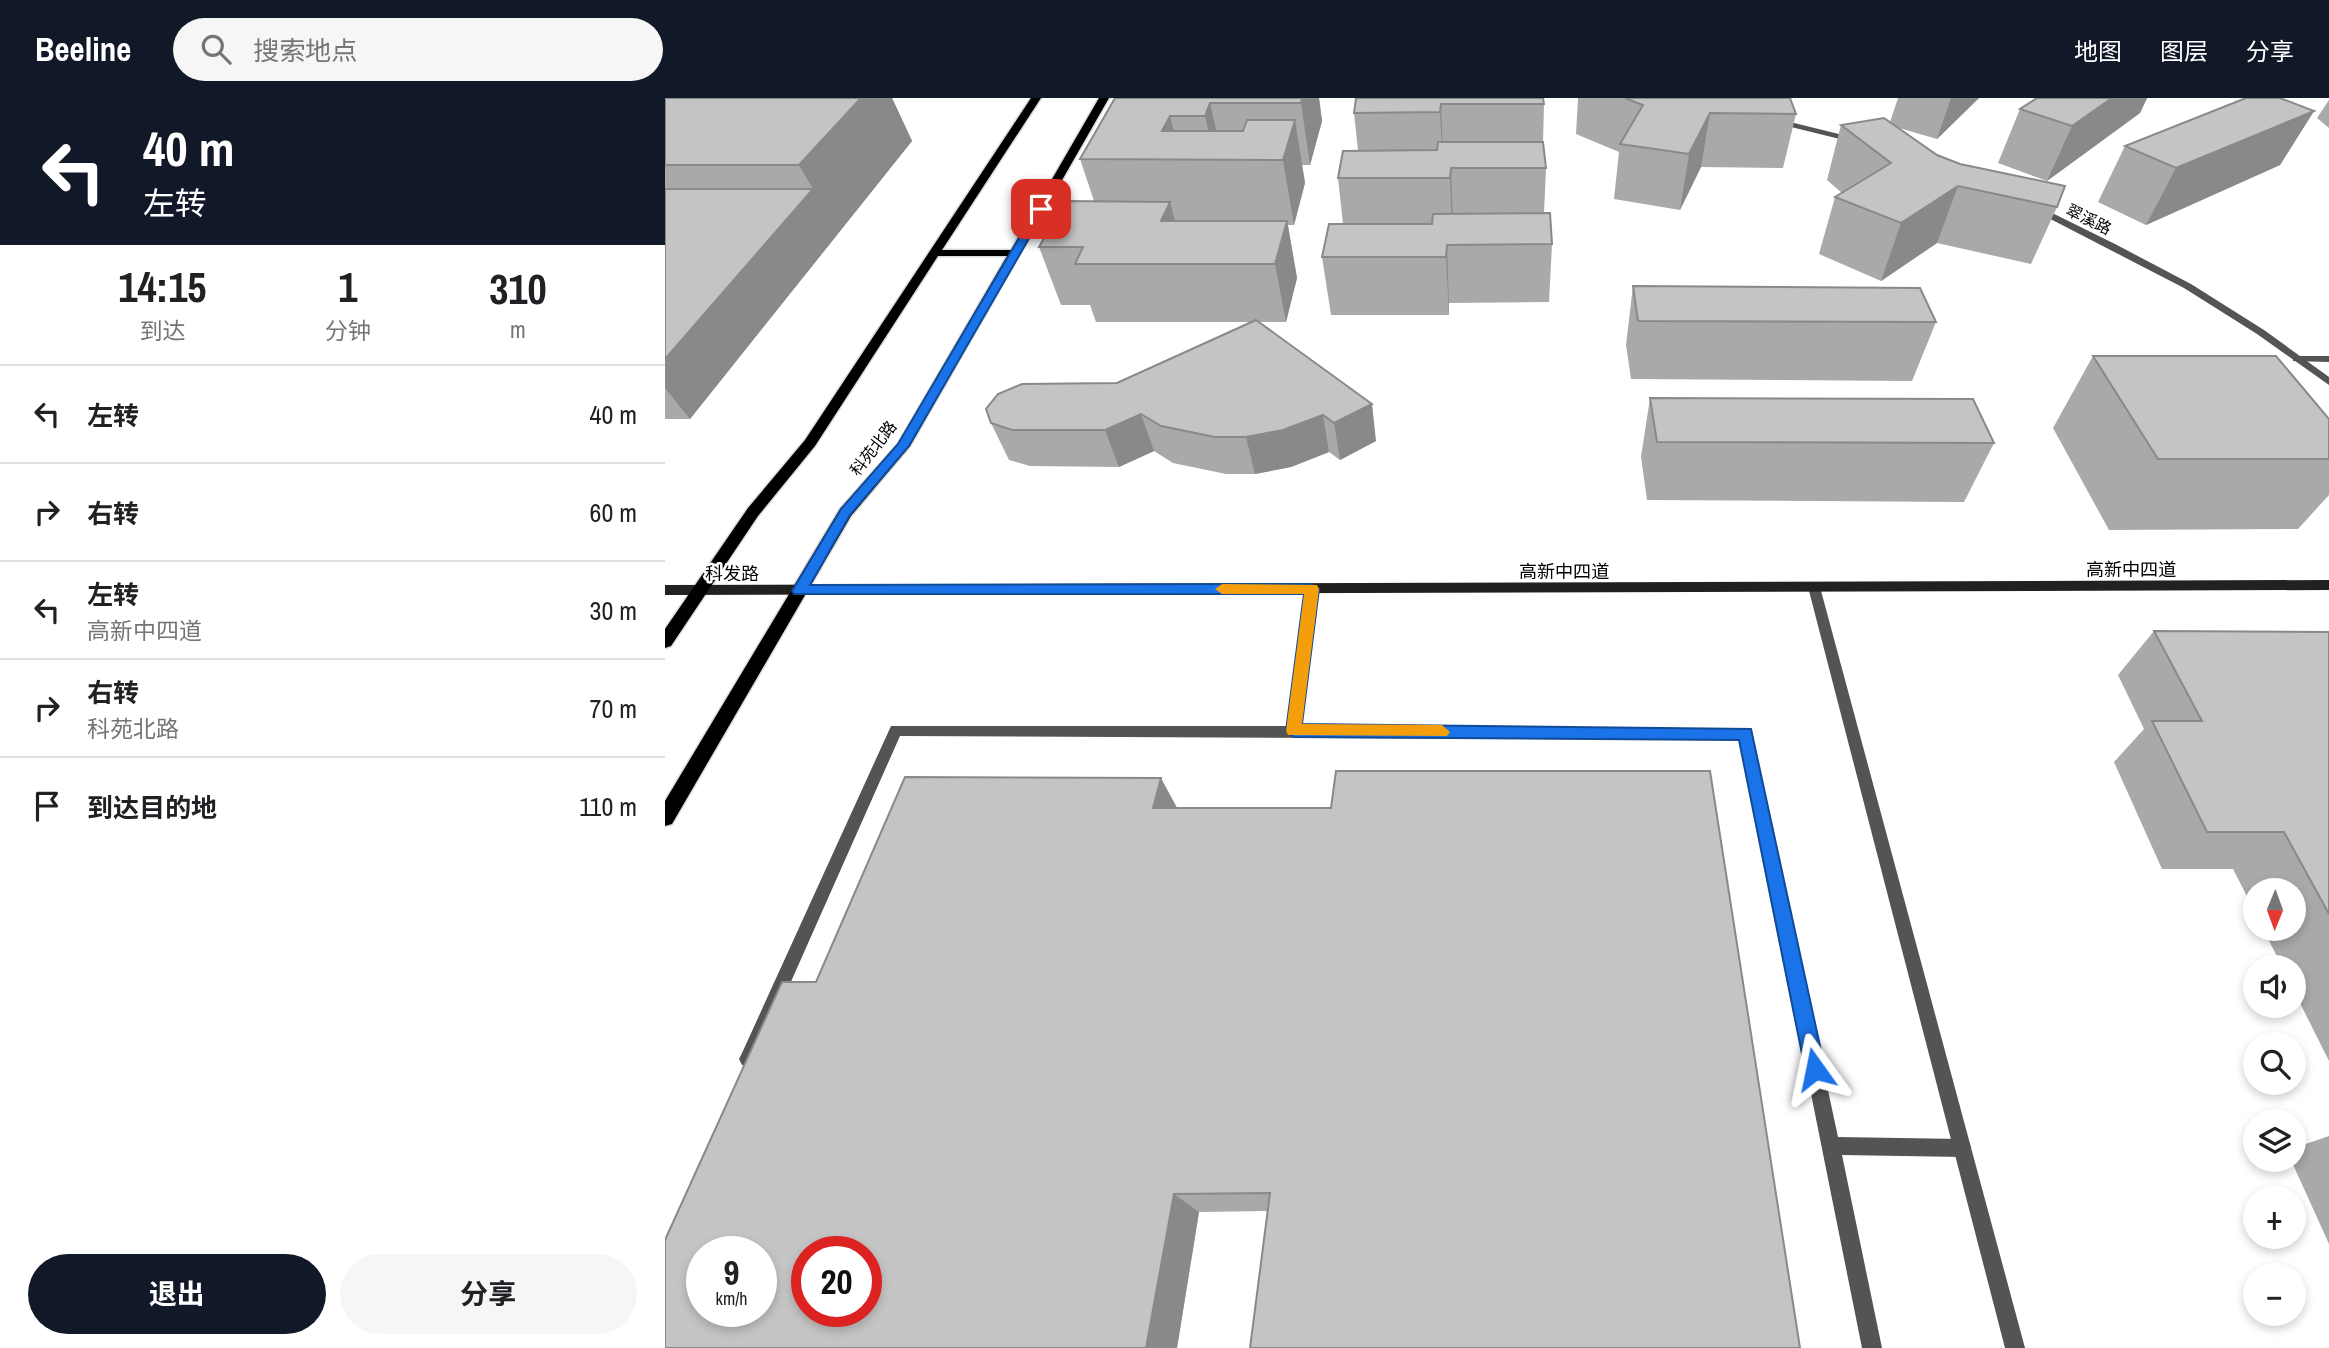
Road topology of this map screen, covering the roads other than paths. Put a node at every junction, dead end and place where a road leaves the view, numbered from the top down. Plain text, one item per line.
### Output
1 (1036, 98) edge
2 (1104, 98) edge
3 (1759, 116) edge
4 (1870, 145) edge
5 (2022, 202) edge
6 (936, 253) junction
7 (1016, 253) junction
8 (2297, 359) junction
9 (2329, 359) edge
10 (2329, 382) edge
11 (2329, 585) edge
12 (1814, 587) junction
13 (1311, 589) junction
14 (665, 590) edge
15 (701, 590) junction
16 (799, 591) junction
17 (665, 642) edge
18 (1294, 731) junction
19 (665, 818) edge
20 (738, 1080) edge
21 (1831, 1146) junction
22 (1962, 1148) junction
23 (1872, 1348) edge
24 (2015, 1348) edge

1 - 6 main road
2 - 7 main road, 科苑北路
3 - 4 street
5 - 8 street, 翠溪路
6 - 7 main road
6 - 15 main road
7 - 16 main road, 科苑北路
8 - 9 street
8 - 10 street, 翠溪路
11 - 12 main road, 高新中四道
12 - 13 main road, 高新中四道
12 - 22 street
13 - 16 main road, 高新中四道
13 - 18 street
14 - 15 main road, 科发路
15 - 16 main road, 科发路
15 - 17 main road
16 - 19 main road, 科苑北路
18 - 20 street
18 - 21 street
21 - 22 street
21 - 23 street
22 - 24 street

